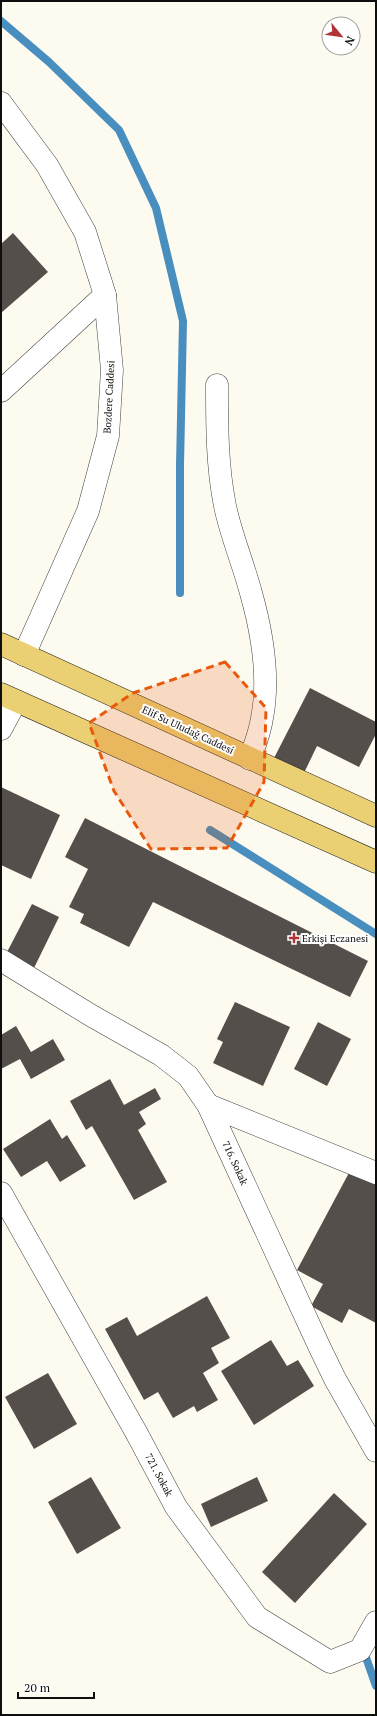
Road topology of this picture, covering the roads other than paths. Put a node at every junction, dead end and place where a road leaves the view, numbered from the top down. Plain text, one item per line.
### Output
1 (1, 103) edge
2 (105, 295) junction
3 (217, 385) dead end
4 (1, 391) edge
5 (1, 644) edge
6 (24, 655) junction
7 (9, 698) edge
8 (1, 729) edge
9 (250, 759) junction
10 (376, 816) edge
11 (376, 862) edge
12 (1, 960) edge
13 (208, 1105) junction
14 (376, 1173) edge
15 (1, 1193) edge
16 (376, 1451) edge
17 (376, 1622) edge

1 - 2 street, Bozdere Caddesi
2 - 4 street
2 - 6 street, Bozdere Caddesi
3 - 9 street
5 - 6 main road, Elif Su Uludağ Caddesi
6 - 9 main road, Elif Su Uludağ Caddesi
7 - 8 street
7 - 11 main road
9 - 10 main road, Elif Su Uludağ Caddesi
12 - 13 street, 716. Sokak
13 - 14 street
13 - 16 street, 716. Sokak
15 - 17 street, 721. Sokak

